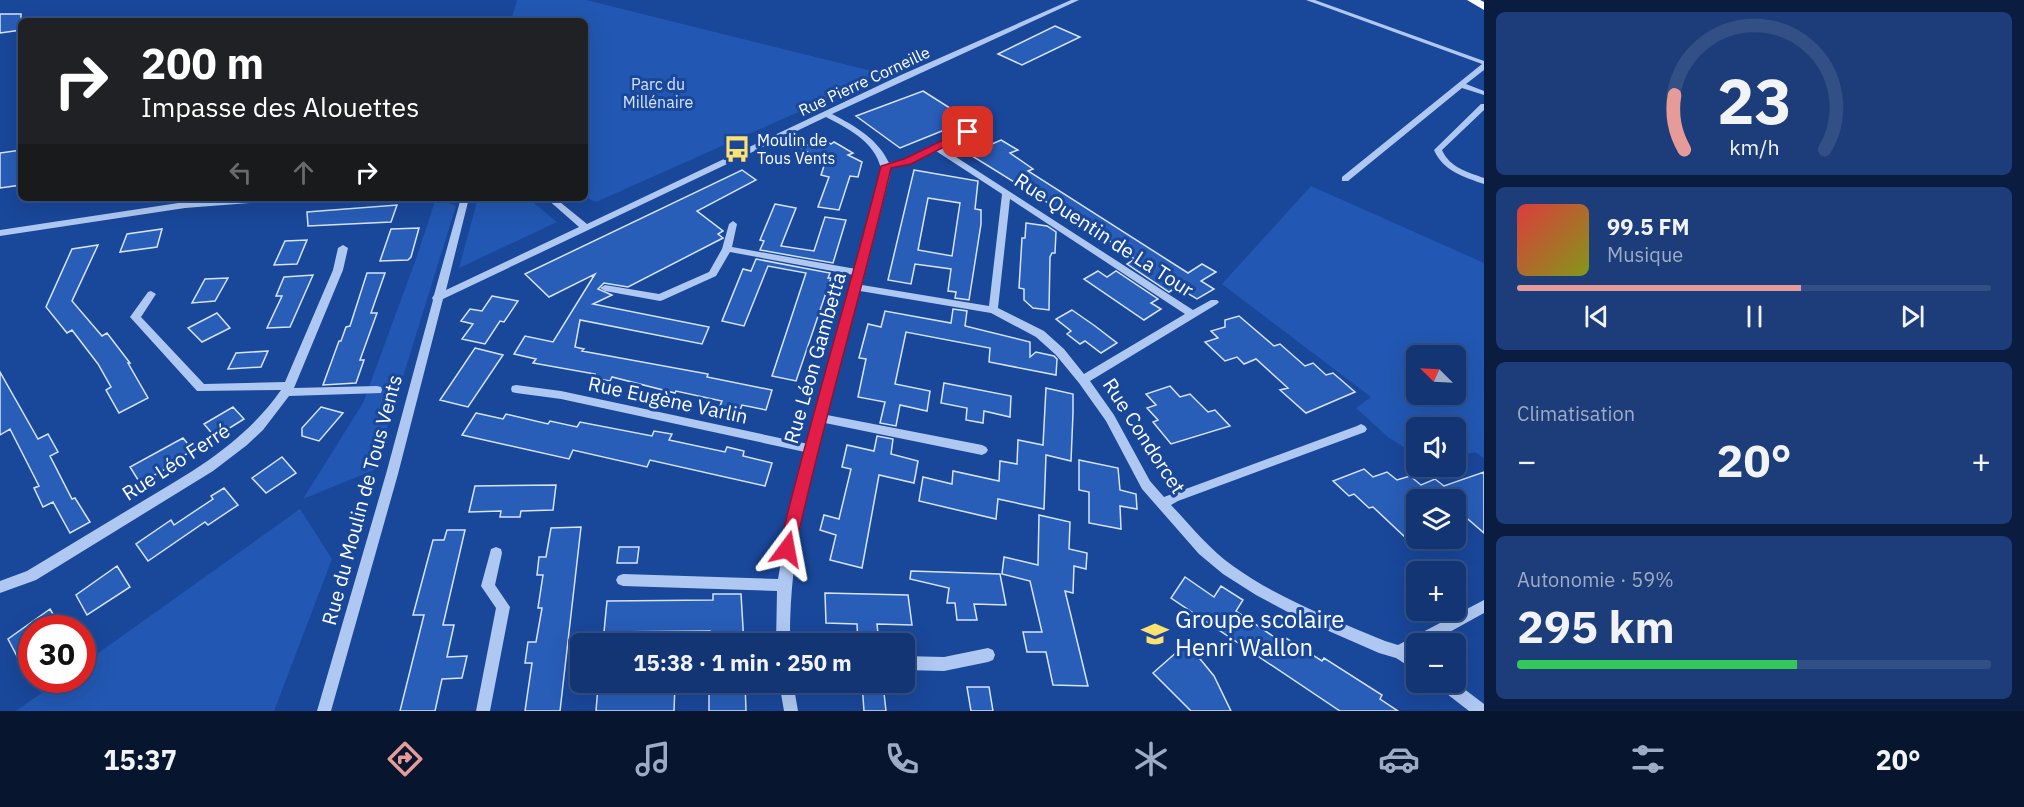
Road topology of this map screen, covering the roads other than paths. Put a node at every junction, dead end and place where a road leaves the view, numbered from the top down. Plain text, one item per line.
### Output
1 (1076, 0) edge
2 (1309, 0) edge
3 (1472, 0) edge
4 (1484, 7) edge
5 (1484, 64) edge
6 (1461, 85) junction
7 (1484, 93) edge
8 (1484, 106) edge
9 (827, 114) junction
10 (968, 132) dead end
11 (936, 147) junction
12 (887, 166) junction
13 (1345, 179) dead end
14 (1484, 181) edge
15 (1006, 194) junction
16 (237, 201) edge
17 (464, 201) edge
18 (554, 201) edge
19 (733, 224) dead end
20 (585, 227) junction
21 (0, 232) edge
22 (343, 248) dead end
23 (728, 249) junction
24 (860, 273) junction
25 (856, 287) junction
26 (606, 288) dead end
27 (151, 294) dead end
28 (437, 298) junction
29 (1214, 302) dead end
30 (993, 310) junction
31 (1192, 314) junction
32 (1083, 380) junction
33 (287, 389) junction
34 (516, 389) dead end
35 (377, 390) dead end
36 (821, 418) junction
37 (1361, 429) dead end
38 (811, 449) junction
39 (982, 450) dead end
40 (1162, 504) junction
41 (496, 553) dead end
42 (622, 580) dead end
43 (783, 585) junction
44 (0, 587) edge
45 (1484, 606) edge
46 (783, 633) edge
47 (1399, 652) junction
48 (988, 655) dead end
49 (1406, 657) edge
50 (915, 663) edge
51 (788, 693) edge
52 (1457, 693) edge
53 (324, 711) edge
54 (483, 711) edge
55 (791, 711) edge
56 (1481, 711) edge

1 - 9 street, Rue Pierre Corneille
2 - 5 street
3 - 4 highway
5 - 6 street
6 - 7 street
6 - 13 street
8 - 14 street
9 - 12 street
9 - 20 street, Rue Pierre Corneille
10 - 11 street
11 - 12 street
11 - 15 street, Rue Quentin de La Tour
12 - 24 street, Rue Léon Gambetta
15 - 30 street
15 - 31 street, Rue Quentin de La Tour
16 - 21 street
17 - 28 street, Rue du Moulin de Tous Vents
18 - 20 street
19 - 23 street
20 - 28 street, Rue Pierre Corneille
22 - 33 street, Rue Léo Ferré
23 - 24 street
23 - 26 street
24 - 25 street, Rue Léon Gambetta
25 - 30 street, Rue Condorcet
25 - 36 street, Rue Léon Gambetta
27 - 33 street
28 - 53 street, Rue du Moulin de Tous Vents
29 - 31 street
30 - 32 street, Rue Condorcet
31 - 32 street
32 - 40 street, Rue Condorcet
33 - 35 street
33 - 44 street, Rue Léo Ferré
34 - 38 street, Rue Eugène Varlin
36 - 38 street, Rue Léon Gambetta
36 - 39 street
37 - 40 street
38 - 43 street, Rue Léon Gambetta
40 - 47 street, Rue Condorcet
41 - 54 street
42 - 43 street
43 - 46 street, Rue Léon Gambetta
45 - 47 street
47 - 49 street, Rue Condorcet
48 - 50 street
51 - 55 street
52 - 56 street

